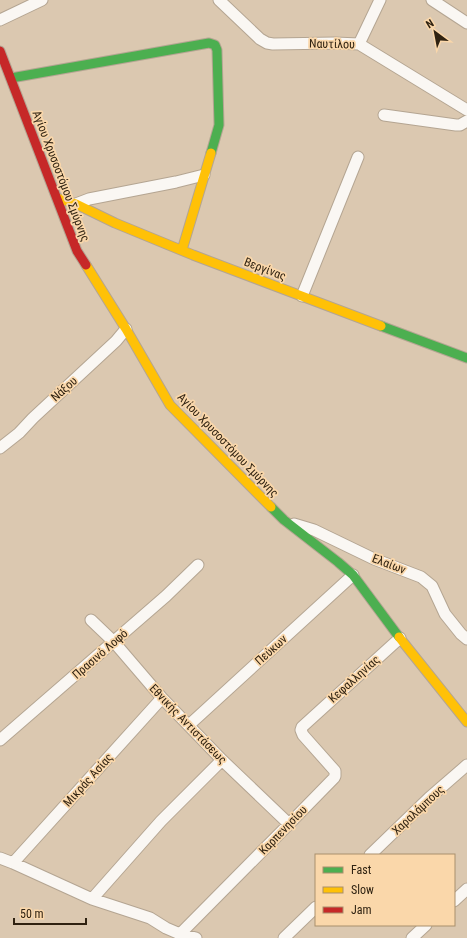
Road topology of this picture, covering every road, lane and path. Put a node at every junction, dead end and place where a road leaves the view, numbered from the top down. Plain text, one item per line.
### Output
1 (42, 0) edge
2 (219, 0) edge
3 (380, 0) edge
4 (432, 0) edge
5 (0, 20) edge
6 (467, 22) edge
7 (359, 44) junction
8 (0, 51) edge
9 (11, 78) junction
10 (467, 110) edge
11 (384, 115) dead end
12 (467, 122) edge
13 (358, 157) dead end
14 (204, 175) junction
15 (57, 198) junction
16 (76, 204) junction
17 (182, 250) junction
18 (302, 296) junction
19 (126, 329) junction
20 (467, 358) edge
21 (0, 448) edge
22 (284, 520) junction
23 (198, 565) dead end
24 (353, 575) junction
25 (90, 620) dead end
26 (400, 638) junction
27 (467, 639) edge
28 (114, 642) junction
29 (162, 698) junction
30 (308, 721) joint
31 (467, 722) edge
32 (189, 725) junction
33 (0, 740) edge
34 (222, 760) junction
35 (467, 765) edge
36 (289, 824) junction
37 (371, 854) edge
38 (0, 858) edge
39 (13, 862) junction
40 (467, 889) edge
41 (92, 899) junction
42 (455, 899) edge
43 (315, 908) edge
44 (425, 926) edge
45 (180, 934) junction
46 (196, 938) edge
47 (284, 938) edge
48 (412, 938) edge

1 - 5 street
2 - 7 street, Ναυτίλου
3 - 7 street
4 - 6 street
7 - 10 street, Ναυτίλου
8 - 9 street, Αγίου Χρυσοστόμου Σμύρνης
9 - 14 street
9 - 15 street, Αγίου Χρυσοστόμου Σμύρνης
11 - 12 street
13 - 18 street
14 - 16 street
14 - 17 street
15 - 16 street, Βεργίνας
15 - 19 street, Αγίου Χρυσοστόμου Σμύρνης
16 - 17 street, Βεργίνας
17 - 18 street, Βεργίνας
18 - 20 street, Βεργίνας
19 - 21 street, Νάξου
19 - 22 street, Αγίου Χρυσοστόμου Σμύρνης
22 - 24 street, Αγίου Χρυσοστόμου Σμύρνης
22 - 27 street, Ελαίων
23 - 28 street, Πρασινό Λοφό
24 - 26 street, Αγίου Χρυσοστόμου Σμύρνης
24 - 32 street, Πεύκων
25 - 28 street, Εθνικής Αντιστάσεως
26 - 30 street, Κεφαλληνίας
26 - 31 street, Αγίου Χρυσοστόμου Σμύρνης
28 - 29 street, Εθνικής Αντιστάσεως
28 - 33 street, Πρασινό Λοφό
29 - 32 street, Εθνικής Αντιστάσεως
29 - 39 street, Μικράς Ασίας
30 - 36 street, Καρπενησίου
32 - 34 street, Εθνικής Αντιστάσεως
34 - 36 street, Εθνικής Αντιστάσεως
34 - 41 street
35 - 37 street, Χαραλάμπους
36 - 45 street, Καρπενησίου
38 - 39 street
39 - 41 street
40 - 42 street
41 - 45 street
43 - 47 street
44 - 48 street
45 - 46 street

